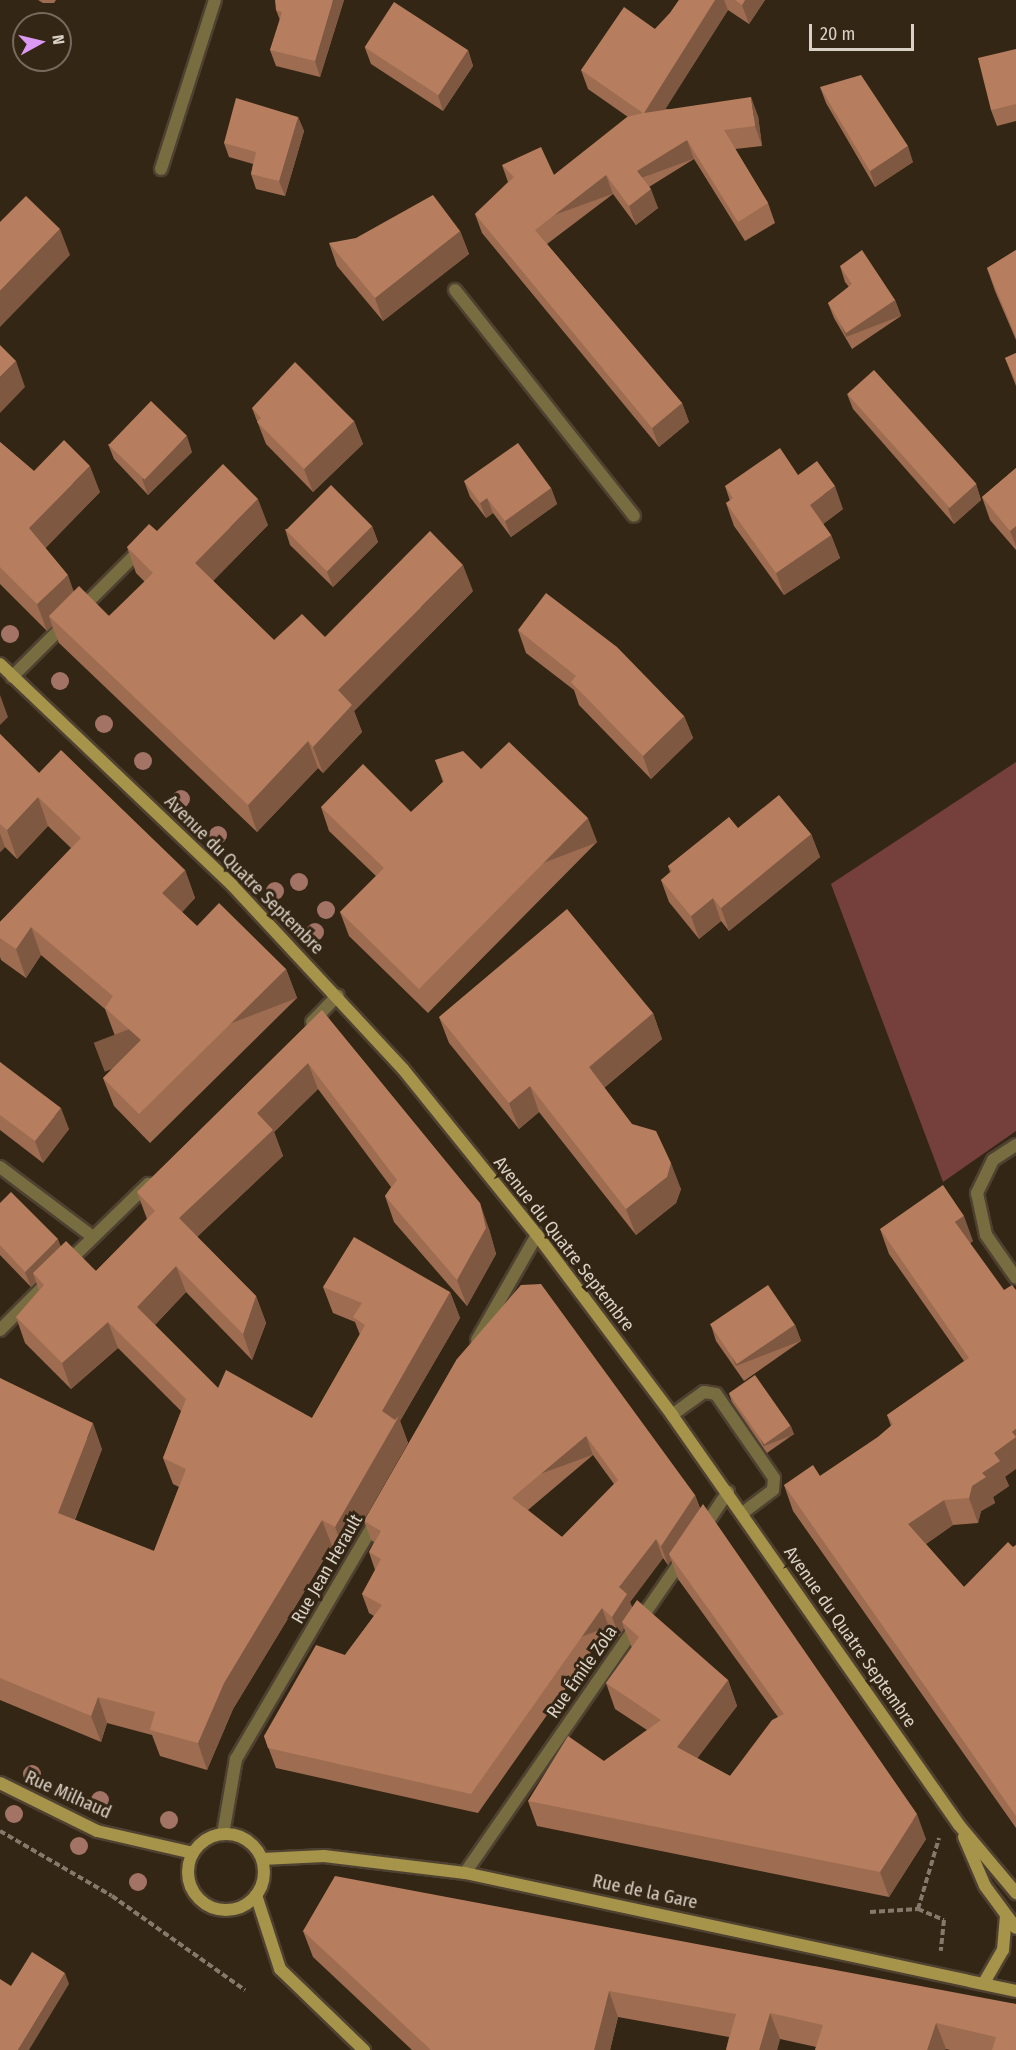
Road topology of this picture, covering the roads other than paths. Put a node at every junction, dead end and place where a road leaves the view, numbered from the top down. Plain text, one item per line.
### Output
1 (214, 0) edge
2 (161, 169) dead end
3 (455, 290) dead end
4 (634, 516) dead end
5 (155, 535) edge
6 (0, 664) edge
7 (12, 676) junction
8 (338, 995) junction
9 (305, 1029) edge
10 (1016, 1145) edge
11 (0, 1167) edge
12 (161, 1171) edge
13 (537, 1234) junction
14 (93, 1238) junction
15 (1016, 1278) edge
16 (0, 1330) edge
17 (472, 1349) edge
18 (672, 1415) junction
19 (728, 1492) junction
20 (385, 1504) edge
21 (742, 1513) junction
22 (0, 1783) edge
23 (959, 1825) junction
24 (223, 1834) junction
25 (193, 1853) junction
26 (262, 1859) junction
27 (465, 1874) junction
28 (1016, 1893) edge
29 (256, 1895) junction
30 (1006, 1915) junction
31 (1016, 1928) edge
32 (985, 1981) junction
33 (1016, 1991) edge
34 (364, 2050) edge

1 - 2 street
3 - 4 street
5 - 7 street
6 - 7 street, Avenue du Quatre Septembre
7 - 8 street, Avenue du Quatre Septembre
8 - 9 street
8 - 13 street, Avenue du Quatre Septembre
10 - 15 street
11 - 14 street
12 - 14 street
13 - 17 street
13 - 18 street, Avenue du Quatre Septembre
14 - 16 street
18 - 19 street, Avenue du Quatre Septembre
18 - 21 street
19 - 21 street, Avenue du Quatre Septembre
19 - 27 street, Rue Émile Zola
20 - 24 street, Rue Jean Herault
21 - 23 street, Avenue du Quatre Septembre
22 - 25 street, Rue Milhaud
23 - 28 street, Avenue du Quatre Septembre
23 - 30 street
24 - 25 street
24 - 26 street
25 - 29 street
26 - 27 street, Rue de la Gare
26 - 29 street
27 - 32 street, Rue de la Gare
29 - 34 street
30 - 31 street
30 - 32 street
32 - 33 street, Rue de la Gare

